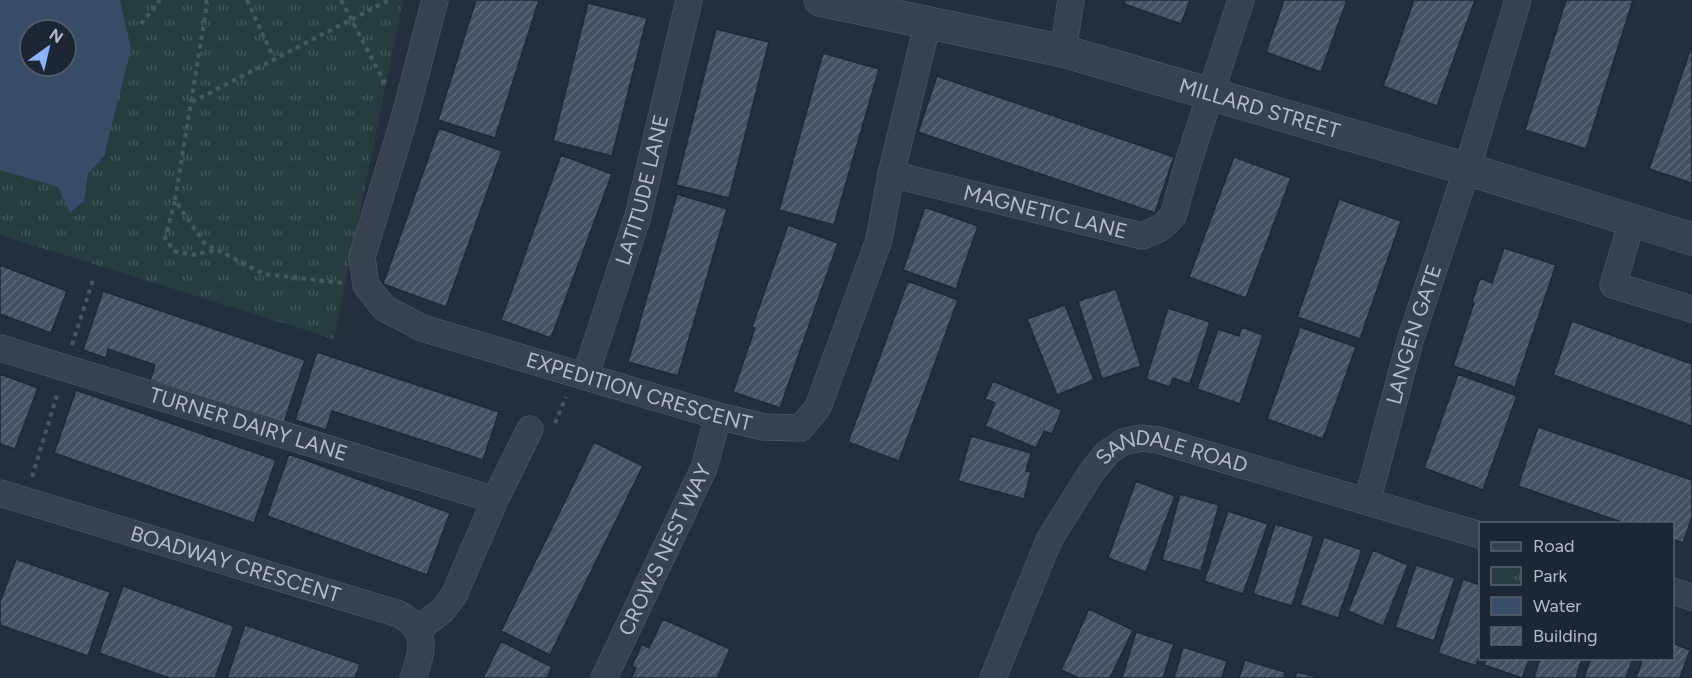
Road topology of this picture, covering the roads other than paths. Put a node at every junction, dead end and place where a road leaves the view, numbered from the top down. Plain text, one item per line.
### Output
1 (435, 0) edge
2 (689, 0) edge
3 (820, 0) edge
4 (1071, 0) edge
5 (1241, 0) edge
6 (1518, 0) edge
7 (928, 22) junction
8 (1063, 51) junction
9 (1211, 93) junction
10 (1467, 169) junction
11 (891, 174) junction
12 (1632, 221) junction
13 (1692, 239) edge
14 (1692, 309) edge
15 (0, 348) edge
16 (580, 375) junction
17 (718, 416) junction
18 (530, 429) road end
19 (0, 494) edge
20 (495, 500) junction
21 (1367, 502) junction
22 (1479, 535) edge
23 (1674, 592) edge
24 (1692, 597) edge
25 (417, 630) junction
26 (413, 678) edge
27 (604, 678) edge
28 (993, 678) edge

1 - 16 street, EXPEDITION CRESCENT
2 - 16 street, LATITUDE LANE
3 - 7 street, MILLARD STREET
4 - 8 street
5 - 9 street, MAGNETIC LANE
6 - 10 street, LANGEN GATE
7 - 8 street, MILLARD STREET
7 - 11 street, EXPEDITION CRESCENT
8 - 9 street, MILLARD STREET
9 - 10 street, MILLARD STREET
9 - 11 street, MAGNETIC LANE
10 - 12 street, MILLARD STREET
10 - 21 street, LANGEN GATE
11 - 17 street, EXPEDITION CRESCENT
12 - 13 street, MILLARD STREET
12 - 14 street
15 - 20 street, TURNER DAIRY LANE
16 - 17 street, EXPEDITION CRESCENT
17 - 27 street, CROWS NEST WAY
18 - 20 street
19 - 25 street, BOADWAY CRESCENT
20 - 25 street
21 - 22 street, SANDALE ROAD
21 - 28 street, SANDALE ROAD
23 - 24 street
25 - 26 street

